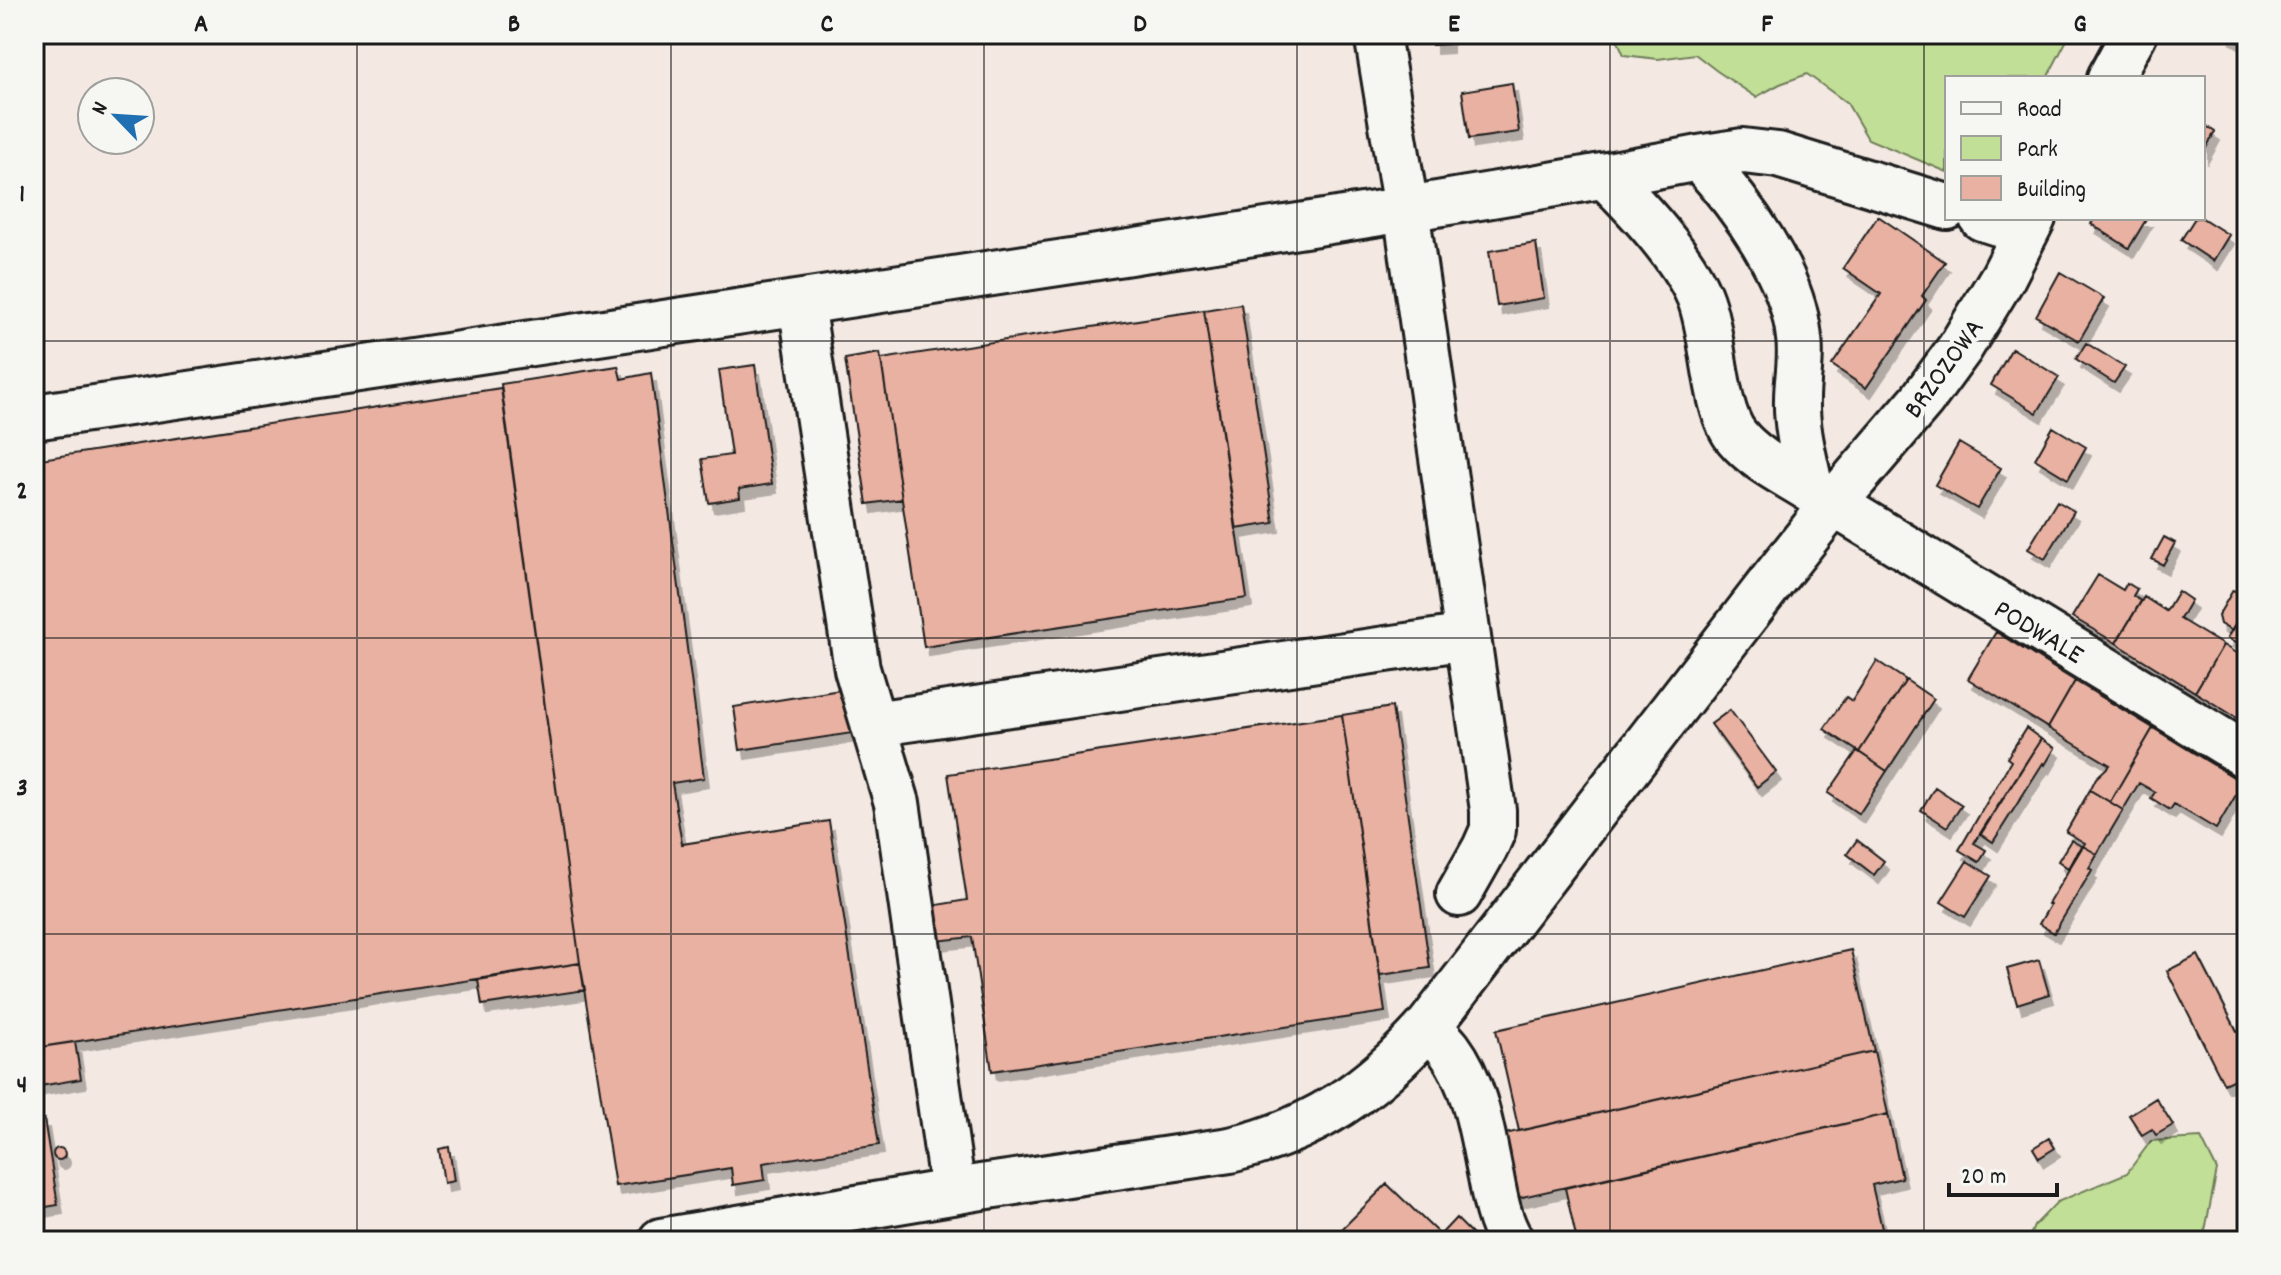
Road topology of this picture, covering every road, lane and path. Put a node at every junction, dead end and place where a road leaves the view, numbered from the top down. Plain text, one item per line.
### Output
1 (1377, 34) edge
2 (2134, 34) edge
3 (2111, 76) edge
4 (1699, 158) junction
5 (1605, 176) junction
6 (1945, 206) edge
7 (1406, 209) junction
8 (1995, 220) edge
9 (2029, 225) edge
10 (801, 303) junction
11 (34, 417) edge
12 (1822, 497) junction
13 (1468, 637) junction
14 (873, 724) junction
15 (2247, 756) edge
16 (1459, 894) dead end
17 (1428, 1027) junction
18 (953, 1192) junction
19 (675, 1240) edge
20 (1511, 1241) edge

1 - 7 street
2 - 3 street
4 - 5 street
4 - 6 street
4 - 12 street
5 - 7 street
5 - 12 street, PODWALE
7 - 10 street
7 - 13 street
8 - 9 street
9 - 12 street, BRZOZOWA
10 - 11 street
10 - 14 street
12 - 15 street, PODWALE
12 - 17 street, BRZOZOWA
13 - 14 street
13 - 16 street
14 - 18 street
17 - 18 street, BRZOZOWA
17 - 20 street
18 - 19 street, BRZOZOWA

